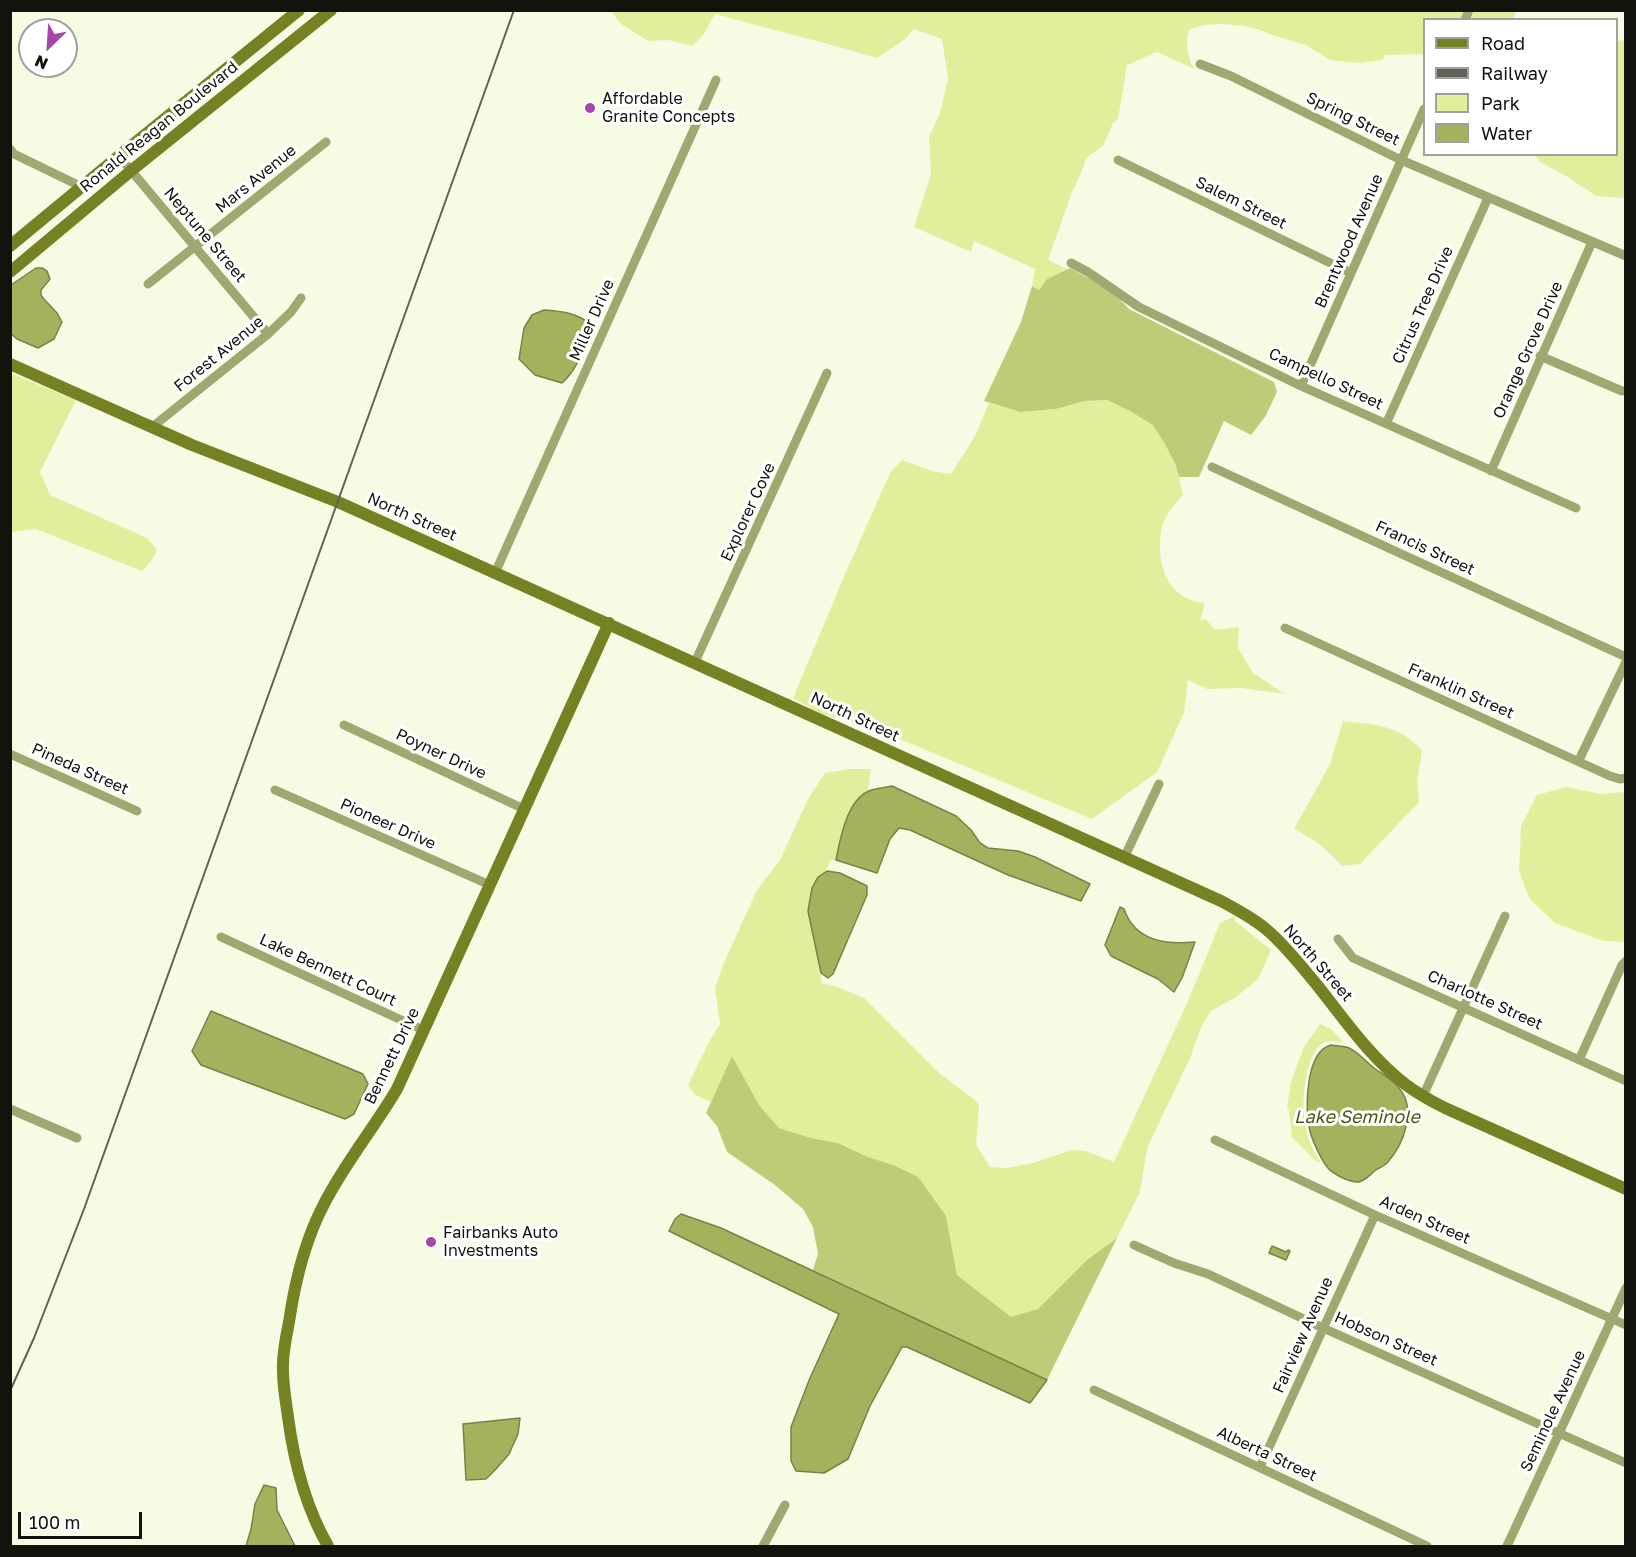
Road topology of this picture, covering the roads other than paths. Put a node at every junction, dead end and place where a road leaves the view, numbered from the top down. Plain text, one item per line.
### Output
1 (299, 10) edge
2 (331, 10) edge
3 (1200, 64) dead end
4 (716, 80) dead end
5 (1423, 113) edge
6 (326, 142) dead end
7 (10, 149) edge
8 (119, 156) junction
9 (1118, 160) dead end
10 (1401, 160) junction
11 (132, 170) junction
12 (82, 187) junction
13 (1488, 198) junction
14 (1592, 242) junction
15 (10, 246) edge
16 (195, 246) junction
17 (1626, 256) edge
18 (1071, 263) dead end
19 (10, 272) edge
20 (1351, 273) junction
21 (148, 284) dead end
22 (301, 298) dead end
23 (268, 334) junction
24 (1540, 356) junction
25 (10, 364) edge
26 (827, 373) dead end
27 (1301, 386) junction
28 (1622, 391) dead end
29 (1386, 424) junction
30 (151, 428) junction
31 (1212, 467) dead end
32 (1491, 471) junction
33 (1576, 508) dead end
34 (495, 573) junction
35 (609, 623) junction
36 (1285, 628) dead end
37 (1626, 657) edge
38 (695, 662) junction
39 (1626, 662) edge
40 (344, 725) dead end
41 (10, 754) edge
42 (1579, 760) junction
43 (1626, 778) edge
44 (1159, 784) dead end
45 (275, 790) dead end
46 (524, 809) junction
47 (137, 811) dead end
48 (1124, 858) junction
49 (490, 885) junction
50 (1505, 916) dead end
51 (221, 938) dead end
52 (1338, 939) dead end
53 (1626, 961) edge
54 (1463, 1007) junction
55 (423, 1030) junction
56 (1579, 1060) junction
57 (1626, 1081) edge
58 (1423, 1096) junction
59 (10, 1109) edge
60 (77, 1138) dead end
61 (1215, 1140) dead end
62 (1626, 1189) edge
63 (1375, 1215) junction
64 (1134, 1245) dead end
65 (1626, 1288) edge
66 (1612, 1318) junction
67 (1626, 1324) edge
68 (1323, 1328) junction
69 (1094, 1390) dead end
70 (1559, 1432) junction
71 (1626, 1463) edge
72 (1260, 1467) junction
73 (785, 1505) dead end
74 (328, 1546) edge
75 (764, 1546) edge
76 (1427, 1546) edge
77 (1508, 1546) edge

1 - 8 street, Ronald Reagan Boulevard
2 - 11 street, Ronald Reagan Boulevard
3 - 10 street, Spring Street
4 - 34 street, Miller Drive
5 - 10 street, Brentwood Avenue
6 - 16 street, Mars Avenue
7 - 12 street
8 - 11 street, Neptune Street
8 - 12 street, Ronald Reagan Boulevard
9 - 20 street, Salem Street
10 - 13 street, Spring Street
10 - 20 street, Brentwood Avenue
11 - 16 street, Neptune Street
11 - 19 street, Ronald Reagan Boulevard
12 - 15 street, Ronald Reagan Boulevard
13 - 14 street, Spring Street
13 - 29 street, Citrus Tree Drive
14 - 17 street, Spring Street
14 - 24 street, Orange Grove Drive
16 - 21 street, Mars Avenue
16 - 23 street, Neptune Street
18 - 27 street, Campello Street
20 - 27 street, Brentwood Avenue
22 - 23 street, Forest Avenue
23 - 30 street, Forest Avenue
24 - 28 street
24 - 32 street, Orange Grove Drive
25 - 30 street, North Street
26 - 38 street, Explorer Cove
27 - 29 street, Campello Street
29 - 32 street, Campello Street
30 - 34 street, North Street
31 - 37 street, Francis Street
32 - 33 street, Campello Street
34 - 35 street, North Street
35 - 38 street, North Street
35 - 46 street, Bennett Drive
36 - 42 street, Franklin Street
38 - 48 street, North Street
39 - 42 street
40 - 46 street, Poyner Drive
41 - 47 street, Pineda Street
42 - 43 street, Franklin Street
44 - 48 street
45 - 49 street, Pioneer Drive
46 - 49 street, Bennett Drive
48 - 58 street, North Street
49 - 55 street, Bennett Drive
50 - 54 street
51 - 55 street, Lake Bennett Court
52 - 54 street, Charlotte Street
53 - 56 street
54 - 56 street, Charlotte Street
54 - 58 street
55 - 74 street, Bennett Drive
56 - 57 street, Charlotte Street
58 - 62 street, North Street
59 - 60 street
61 - 63 street, Arden Street
63 - 66 street, Arden Street
63 - 68 street, Fairview Avenue
64 - 68 street, Hobson Street
65 - 66 street, Seminole Avenue
66 - 67 street, Arden Street
66 - 70 street, Seminole Avenue
68 - 70 street, Hobson Street
68 - 72 street, Fairview Avenue
69 - 72 street, Alberta Street
70 - 71 street, Hobson Street
70 - 77 street, Seminole Avenue
72 - 76 street, Alberta Street
73 - 75 street

